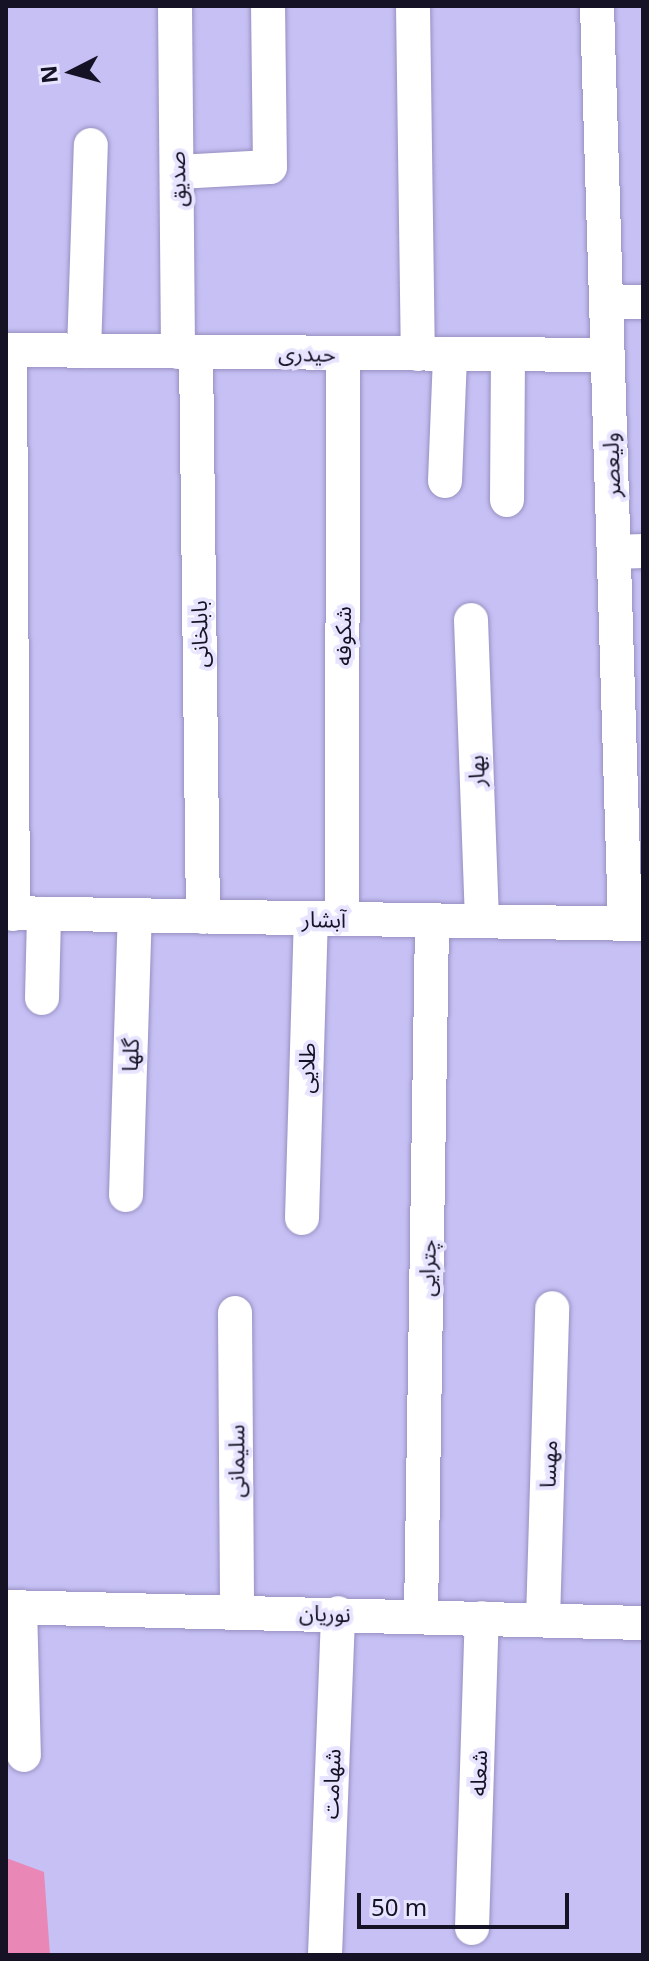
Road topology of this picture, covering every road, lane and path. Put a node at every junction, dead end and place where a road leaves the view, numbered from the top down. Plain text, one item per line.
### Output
1 (175, 6) edge
2 (268, 6) edge
3 (413, 6) edge
4 (597, 6) edge
5 (91, 145) dead end
6 (177, 172) junction
7 (609, 302) junction
8 (643, 302) edge
9 (8, 350) edge
10 (84, 351) junction
11 (187, 352) junction
12 (343, 353) junction
13 (434, 354) junction
14 (508, 355) junction
15 (608, 355) junction
16 (445, 481) dead end
17 (507, 500) dead end
18 (628, 551) edge
19 (471, 620) dead end
20 (21, 914) edge
21 (135, 916) junction
22 (203, 917) junction
23 (326, 919) junction
24 (432, 921) junction
25 (482, 921) junction
26 (634, 924) edge
27 (42, 998) dead end
28 (126, 1195) dead end
29 (302, 1218) dead end
30 (552, 1308) dead end
31 (235, 1313) dead end
32 (13, 1607) edge
33 (237, 1609) junction
34 (338, 1613) junction
35 (421, 1616) junction
36 (482, 1618) junction
37 (543, 1620) junction
38 (643, 1623) edge
39 (24, 1755) dead end
40 (472, 1928) dead end
41 (325, 1955) edge

1 - 6 street, صدیق
2 - 6 street
3 - 13 street
4 - 7 street, ولیعصر
5 - 10 street
6 - 11 street, صدیق
7 - 8 street
7 - 15 street, ولیعصر
9 - 10 street, حیدری
9 - 20 street
10 - 11 street, حیدری
11 - 12 street, حیدری
11 - 22 street, بابلخانی
12 - 13 street, حیدری
12 - 23 street, شکوفه
13 - 14 street, حیدری
13 - 16 street
14 - 15 street, حیدری
14 - 17 street
15 - 18 street, ولیعصر
18 - 26 street, ولیعصر
19 - 25 street, بهار
20 - 21 street, آبشار
20 - 27 street
21 - 22 street, آبشار
21 - 28 street, گلها
22 - 23 street, آبشار
23 - 24 street, آبشار
23 - 29 street, طلایی
24 - 25 street, آبشار
24 - 35 street, چترایی
25 - 26 street, آبشار
30 - 37 street, مهسا
31 - 33 street, سلیمانی
32 - 33 street, نوریان
32 - 39 street
33 - 34 street, نوریان
34 - 35 street, نوریان
34 - 41 street, شهامت
35 - 36 street, نوریان
36 - 37 street, نوریان
36 - 40 street, شعله
37 - 38 street, نوریان

